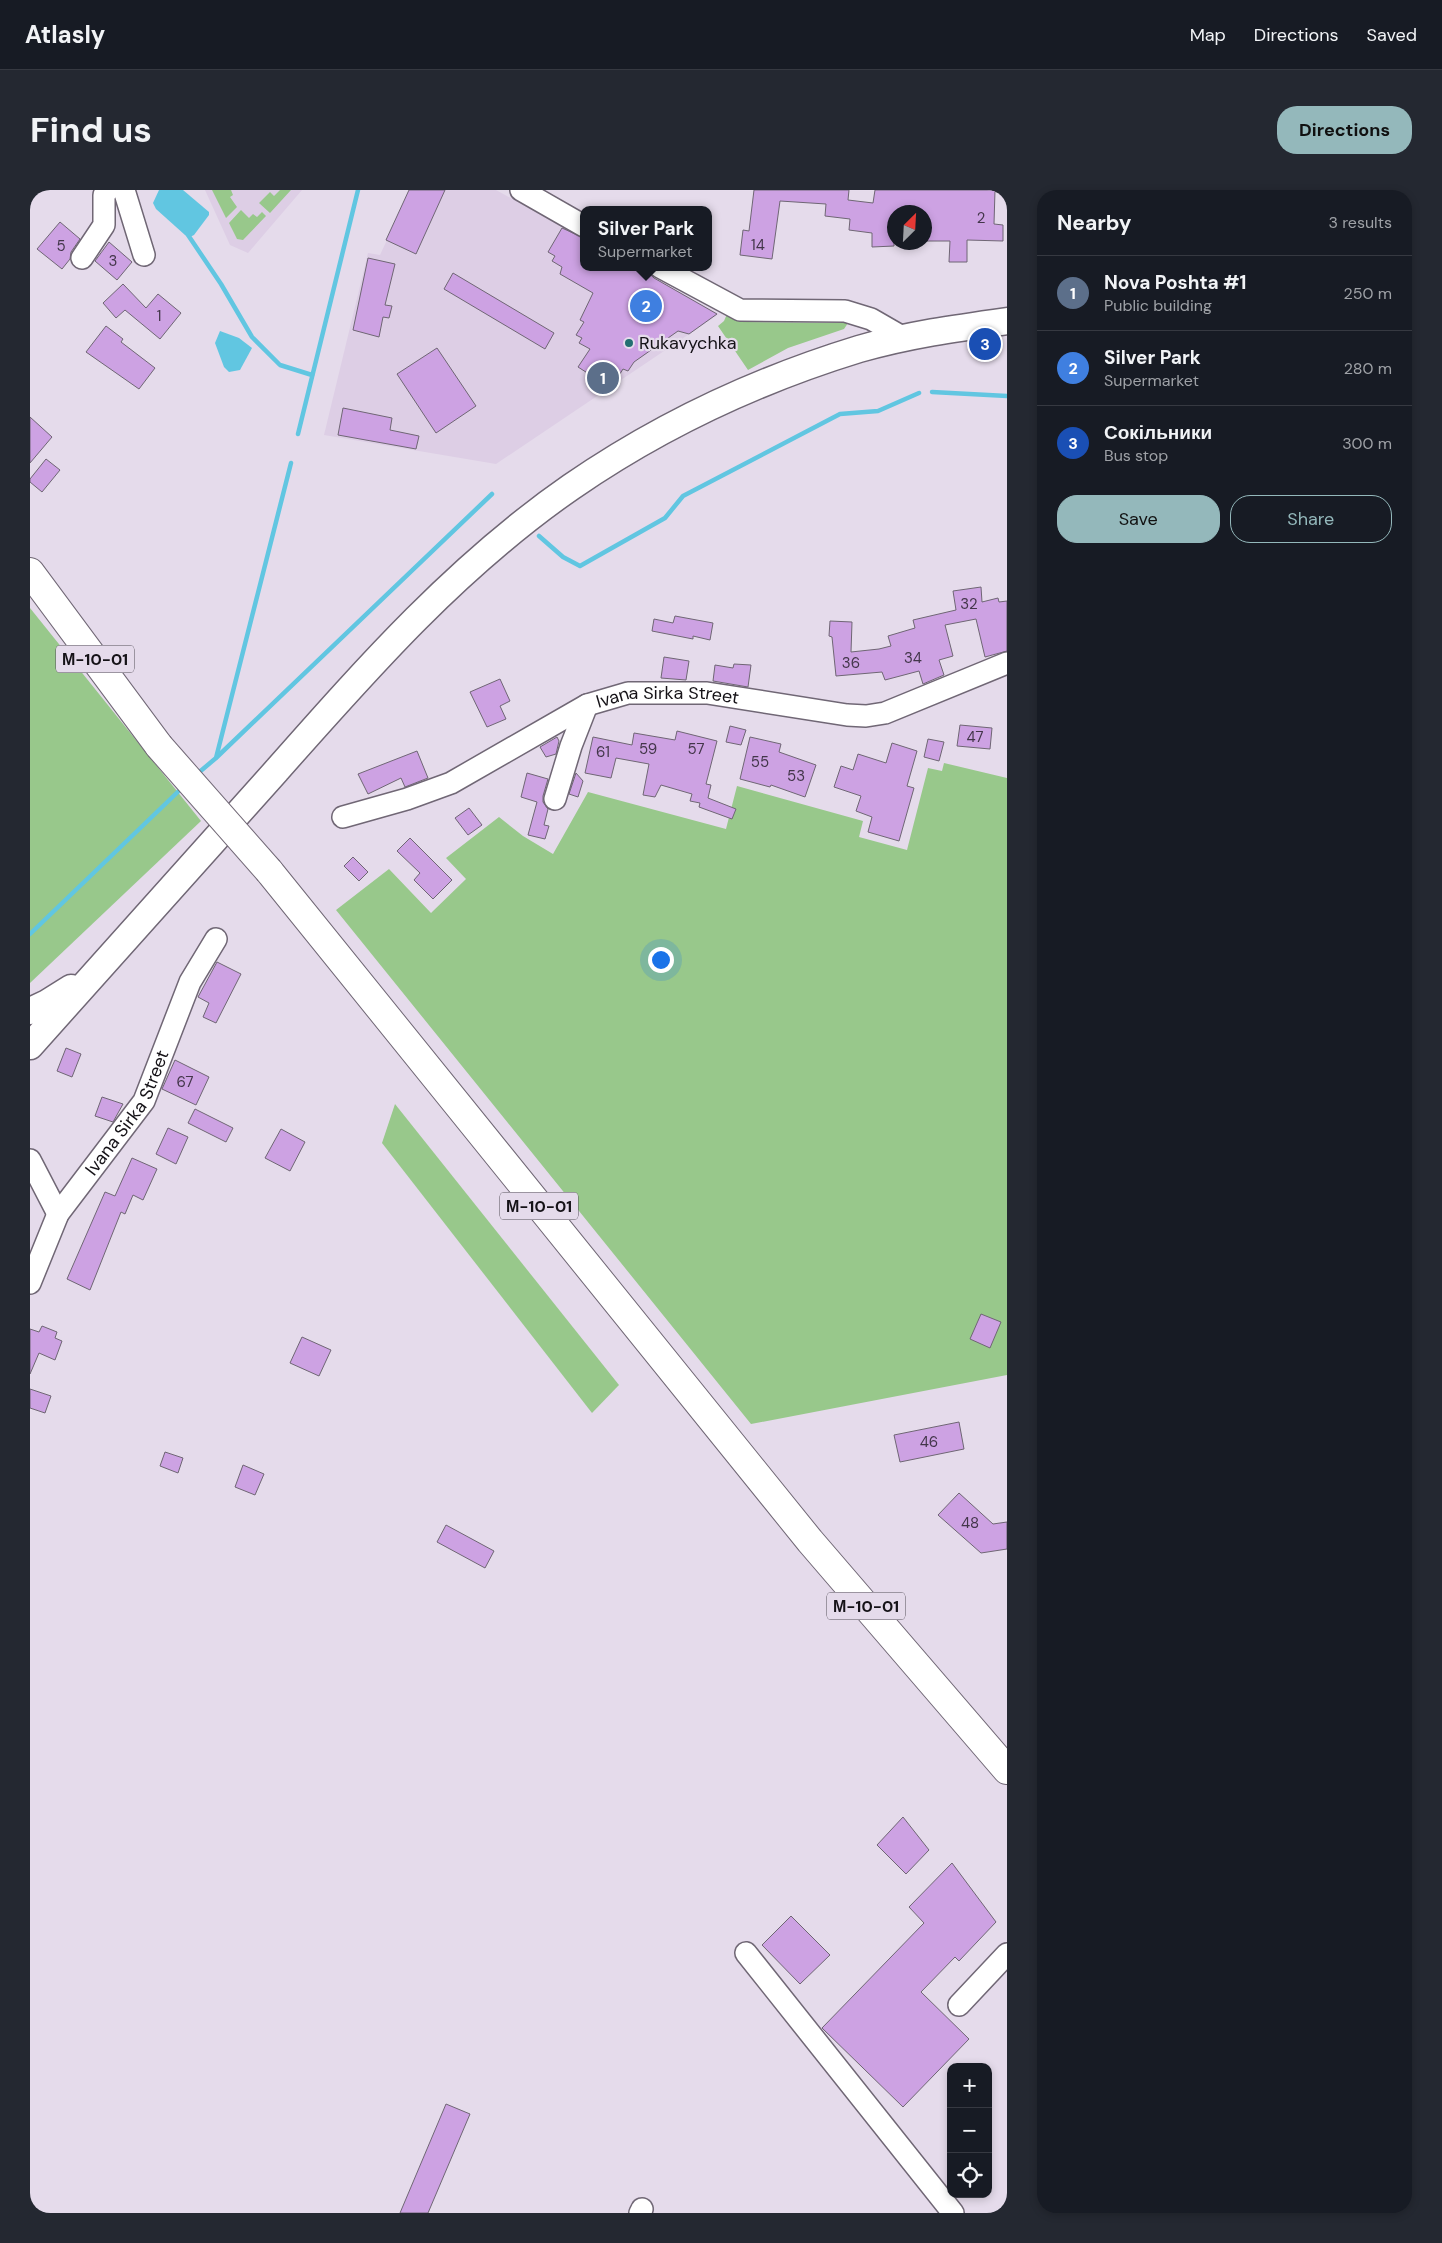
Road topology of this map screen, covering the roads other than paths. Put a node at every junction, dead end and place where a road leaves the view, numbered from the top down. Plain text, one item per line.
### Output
1 (108, 190) edge
2 (124, 190) edge
3 (521, 190) edge
4 (580, 224) edge
5 (144, 255) dead end
6 (82, 258) dead end
7 (667, 271) edge
8 (1007, 321) edge
9 (904, 338) junction
10 (30, 572) edge
11 (1007, 663) edge
12 (587, 705) junction
13 (556, 798) dead end
14 (343, 817) dead end
15 (216, 939) dead end
16 (101, 968) junction
17 (30, 1010) edge
18 (30, 1046) edge
19 (30, 1160) edge
20 (58, 1214) junction
21 (30, 1283) edge
22 (922, 1672) junction
23 (1007, 1770) edge
24 (1007, 1791) edge
25 (746, 1953) dead end
26 (1007, 1954) edge
27 (958, 2006) dead end
28 (953, 2213) edge

1 - 6 street
2 - 5 street
3 - 4 street
7 - 9 street
8 - 9 main road
9 - 16 main road
10 - 22 highway, М-10-01, bridge
11 - 12 street, Ivana Sirka Street
12 - 13 street
12 - 14 street, Ivana Sirka Street
15 - 20 street, Ivana Sirka Street
16 - 17 main road
16 - 18 main road
19 - 20 street
20 - 21 street, Ivana Sirka Street
22 - 23 highway, М-10-01
22 - 24 highway, М-10-01
25 - 28 street
26 - 27 street

